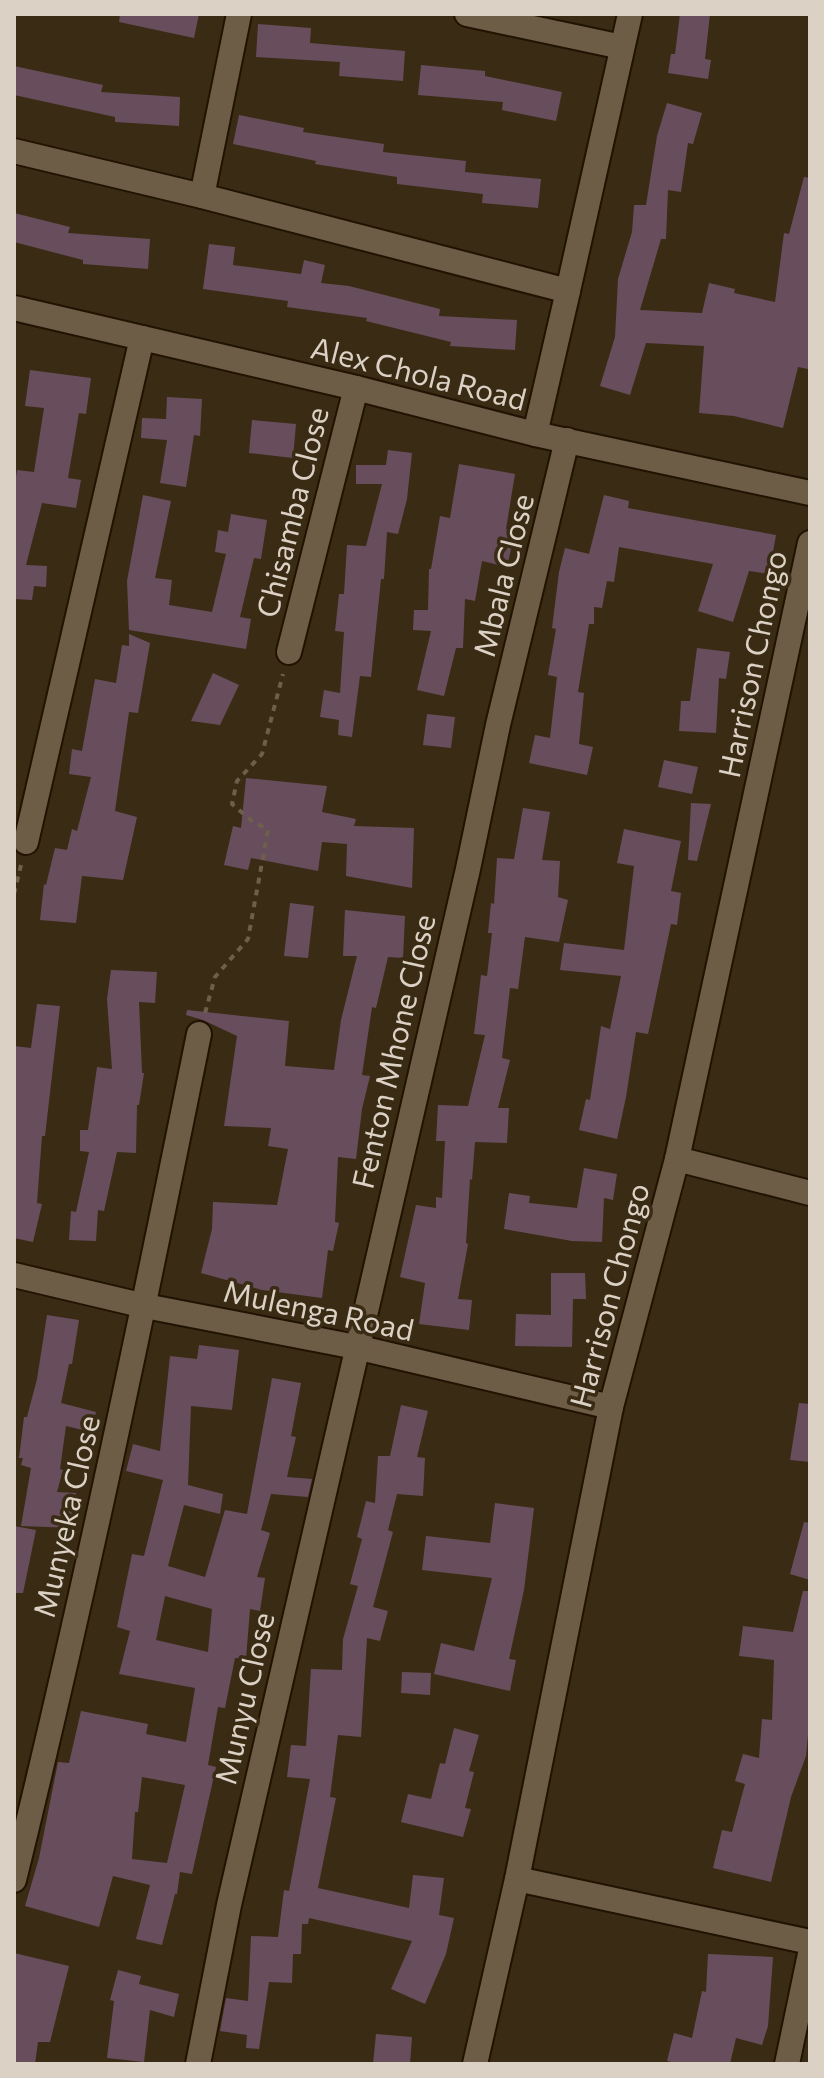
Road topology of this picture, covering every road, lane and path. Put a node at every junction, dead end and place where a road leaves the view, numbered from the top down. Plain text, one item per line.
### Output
1 (239, 14) edge
2 (467, 14) edge
3 (630, 14) edge
4 (622, 47) junction
5 (14, 151) edge
6 (202, 196) junction
7 (568, 291) junction
8 (14, 308) edge
9 (142, 338) junction
10 (356, 388) junction
11 (535, 434) junction
12 (567, 440) junction
13 (810, 493) edge
14 (810, 543) edge
15 (289, 652) joint
16 (489, 770) joint
17 (26, 842) joint
18 (14, 894) edge
19 (199, 1034) joint
20 (677, 1159) junction
21 (810, 1193) edge
22 (14, 1275) edge
23 (145, 1306) junction
24 (356, 1347) junction
25 (611, 1407) junction
26 (517, 1879) junction
27 (14, 1880) edge
28 (810, 1942) edge
29 (810, 1954) edge
30 (198, 2064) edge
31 (475, 2064) edge
32 (787, 2064) edge

1 - 6 street
2 - 4 street
3 - 4 street
4 - 7 street
5 - 6 street
6 - 7 street
7 - 11 street
8 - 9 street, Alex Chola Road
9 - 10 street, Alex Chola Road
9 - 17 street
10 - 11 street, Alex Chola Road
10 - 15 street, Chisamba Close
11 - 12 street, Alex Chola Road
12 - 13 street, Alex Chola Road
12 - 16 street, Mbala Close
14 - 20 street, Harrison Chongo
15 - 19 path
16 - 24 street, Fenton Mhone Close
17 - 18 path
19 - 23 street, Munyeka Close
20 - 21 street
20 - 25 street, Harrison Chongo
22 - 23 street, Mulenga Road
23 - 24 street, Mulenga Road
23 - 27 street, Munyeka Close
24 - 25 street, Mulenga Road
24 - 30 street, Munyu Close
25 - 26 street, Harrison Chongo
26 - 28 street
26 - 31 street, Harrison Chongo
29 - 32 street

